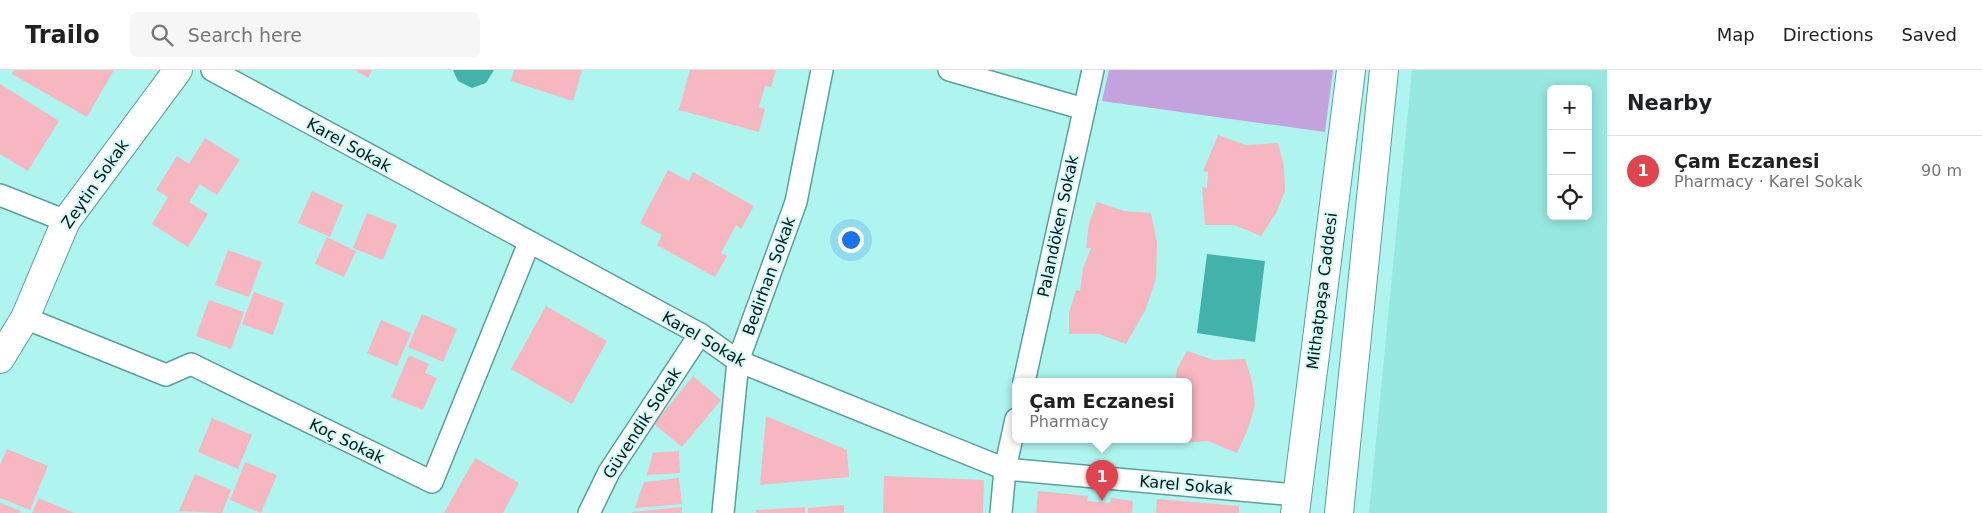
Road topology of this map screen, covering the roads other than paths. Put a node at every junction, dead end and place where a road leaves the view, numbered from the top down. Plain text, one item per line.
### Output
1 (178, 70) edge
2 (212, 70) edge
3 (822, 70) edge
4 (949, 70) edge
5 (1093, 70) edge
6 (1350, 70) edge
7 (1384, 70) edge
8 (1084, 109) junction
9 (0, 194) edge
10 (66, 221) junction
11 (529, 243) junction
12 (25, 318) junction
13 (700, 334) junction
14 (0, 359) edge
15 (738, 361) junction
16 (1025, 378) edge
17 (1012, 438) edge
18 (1005, 470) junction
19 (1296, 504) edge
20 (589, 513) edge
21 (723, 513) edge
22 (1001, 513) edge
23 (1339, 513) edge

1 - 10 main road, Zeytin Sokak
2 - 11 street, Karel Sokak
3 - 15 street, Bedirhan Sokak
4 - 8 street
5 - 8 street, Palandöken Sokak
6 - 19 main road, Mithatpaşa Caddesi
7 - 23 main road
8 - 16 street, Palandöken Sokak
9 - 10 street
10 - 12 main road, Zeytin Sokak
11 - 12 street, Koç Sokak
11 - 13 street, Karel Sokak
12 - 14 main road, Zeytin Sokak
13 - 15 street, Karel Sokak
13 - 20 street, Güvendik Sokak
15 - 18 street, Karel Sokak
15 - 21 street, Bedirhan Sokak
17 - 18 street
18 - 19 street, Karel Sokak
18 - 22 street

